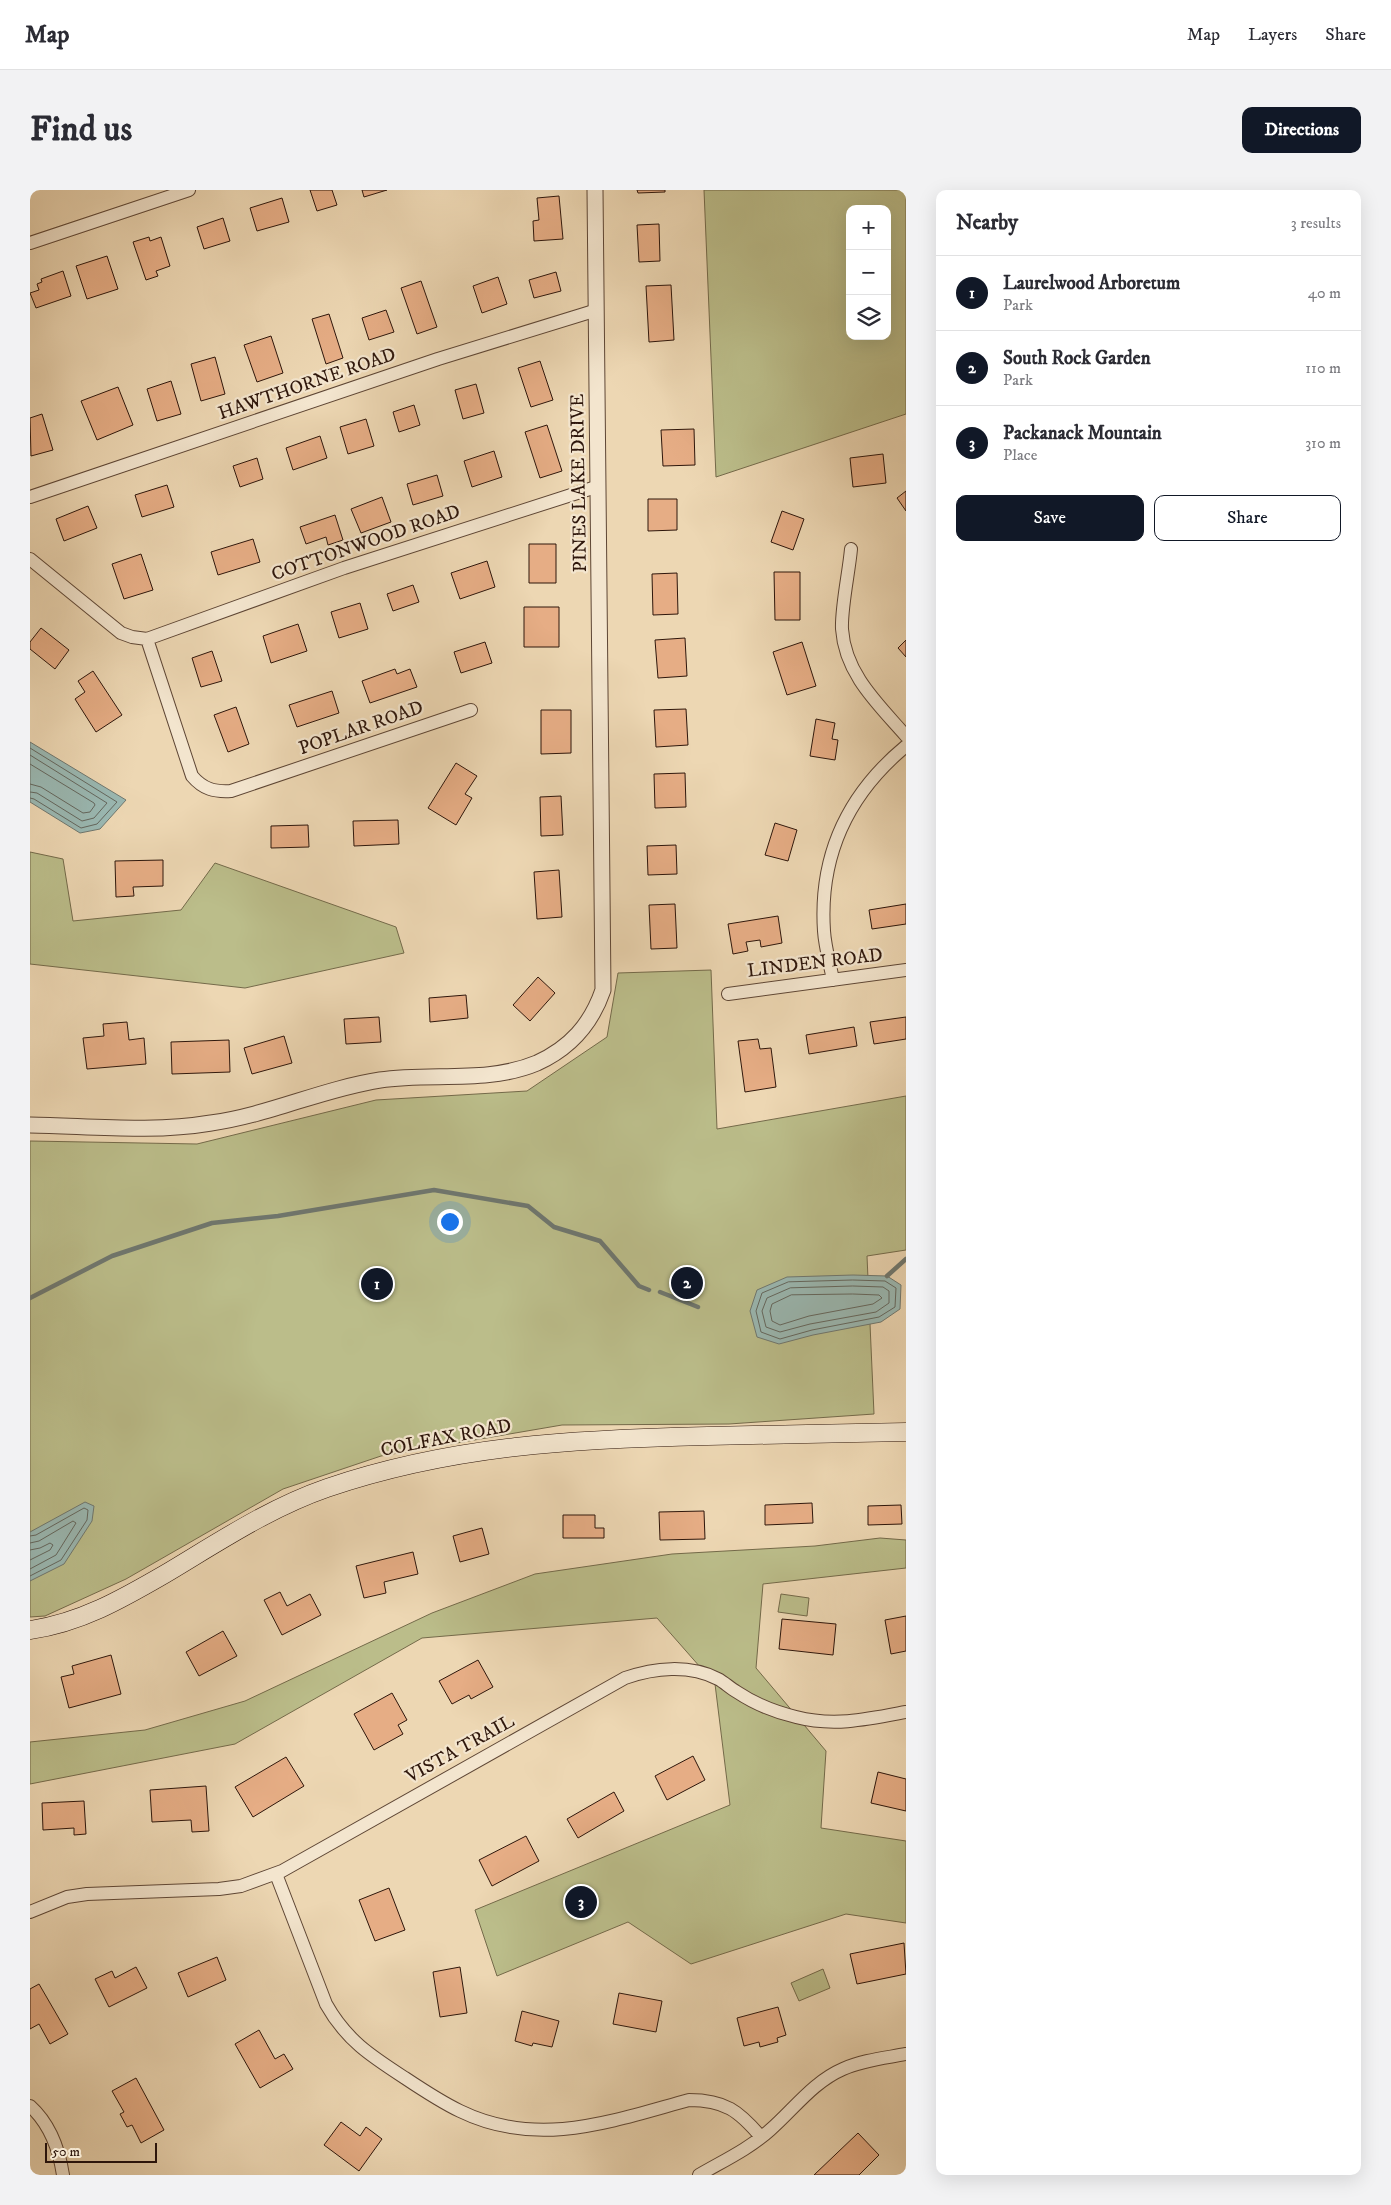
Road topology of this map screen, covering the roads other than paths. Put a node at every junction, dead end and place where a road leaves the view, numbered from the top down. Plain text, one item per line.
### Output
1 (189, 190) edge
2 (595, 190) edge
3 (30, 243) edge
4 (597, 310) junction
5 (599, 486) junction
6 (30, 497) edge
7 (852, 549) dead end
8 (30, 559) edge
9 (147, 639) junction
10 (472, 710) dead end
11 (906, 736) edge
12 (906, 746) edge
13 (906, 970) edge
14 (833, 980) junction
15 (728, 994) dead end
16 (30, 1125) edge
17 (906, 1432) edge
18 (30, 1630) edge
19 (906, 1712) edge
20 (276, 1874) junction
21 (30, 1912) edge
22 (906, 2054) edge
23 (30, 2106) edge
24 (761, 2137) junction
25 (63, 2175) edge
26 (699, 2175) edge

1 - 3 street
2 - 4 street, PINES LAKE DRIVE
4 - 5 street, PINES LAKE DRIVE
4 - 6 street, HAWTHORNE ROAD
5 - 9 street, COTTONWOOD ROAD
5 - 16 street, PINES LAKE DRIVE
7 - 11 street
8 - 9 street
9 - 10 street, POPLAR ROAD
12 - 14 street
13 - 14 street, LINDEN ROAD
14 - 15 street, LINDEN ROAD
17 - 18 main road, COLFAX ROAD
19 - 20 street, VISTA TRAIL
20 - 21 street, VISTA TRAIL
20 - 24 street
22 - 24 street
23 - 25 street
24 - 26 street

